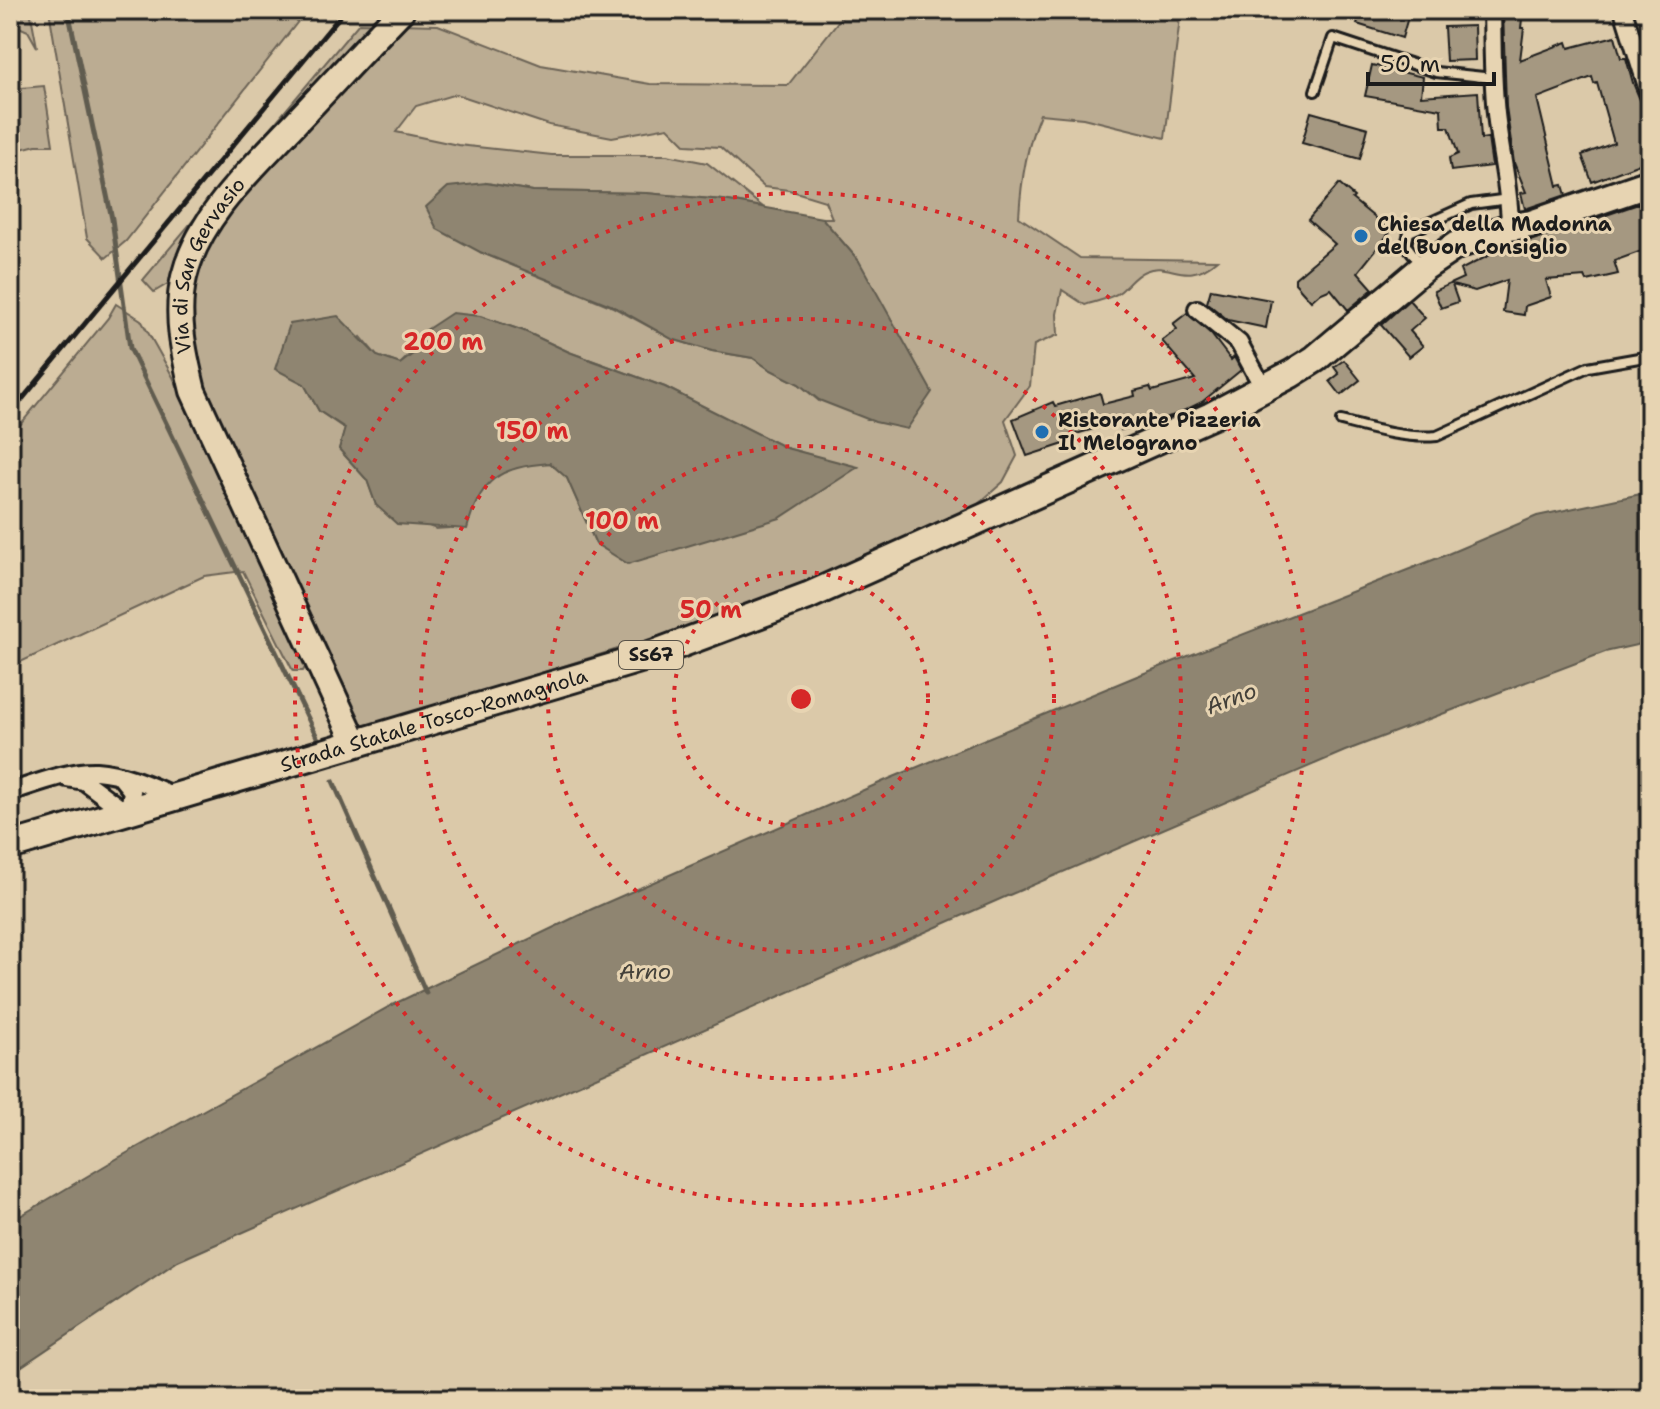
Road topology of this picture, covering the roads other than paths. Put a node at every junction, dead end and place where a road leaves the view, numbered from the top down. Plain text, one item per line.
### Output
1 (402, 10) edge
2 (1492, 10) edge
3 (1623, 10) edge
4 (1493, 78) junction
5 (1315, 91) dead end
6 (1650, 96) edge
7 (1650, 183) edge
8 (1510, 199) junction
9 (1510, 227) junction
10 (1423, 268) junction
11 (1197, 309) dead end
12 (1650, 356) edge
13 (1264, 389) junction
14 (1341, 421) dead end
15 (355, 742) junction
16 (119, 775) junction
17 (62, 778) junction
18 (95, 791) junction
19 (10, 792) edge
20 (174, 796) junction
21 (124, 811) junction
22 (79, 825) junction
23 (10, 846) edge

1 - 15 street, Via di San Gervasio
2 - 4 street
3 - 6 street
4 - 5 lane
4 - 8 street
7 - 9 main road, Strada Statale Tosco-Romagnola
8 - 9 street
8 - 10 lane
9 - 10 main road, Strada Statale Tosco-Romagnola
10 - 13 main road, Strada Statale Tosco-Romagnola
11 - 13 street
12 - 14 lane
13 - 15 main road, Strada Statale Tosco-Romagnola / SS67
15 - 20 main road, Strada Statale Tosco-Romagnola / SS67
16 - 17 street
16 - 20 street
16 - 21 street
17 - 18 street
17 - 19 street
18 - 21 street
18 - 22 street
20 - 21 main road, Strada Statale Tosco-Romagnola / SS67
21 - 22 main road, Strada Statale Tosco-Romagnola / SS67
22 - 23 main road, Strada Statale Tosco-Romagnola / SS67

